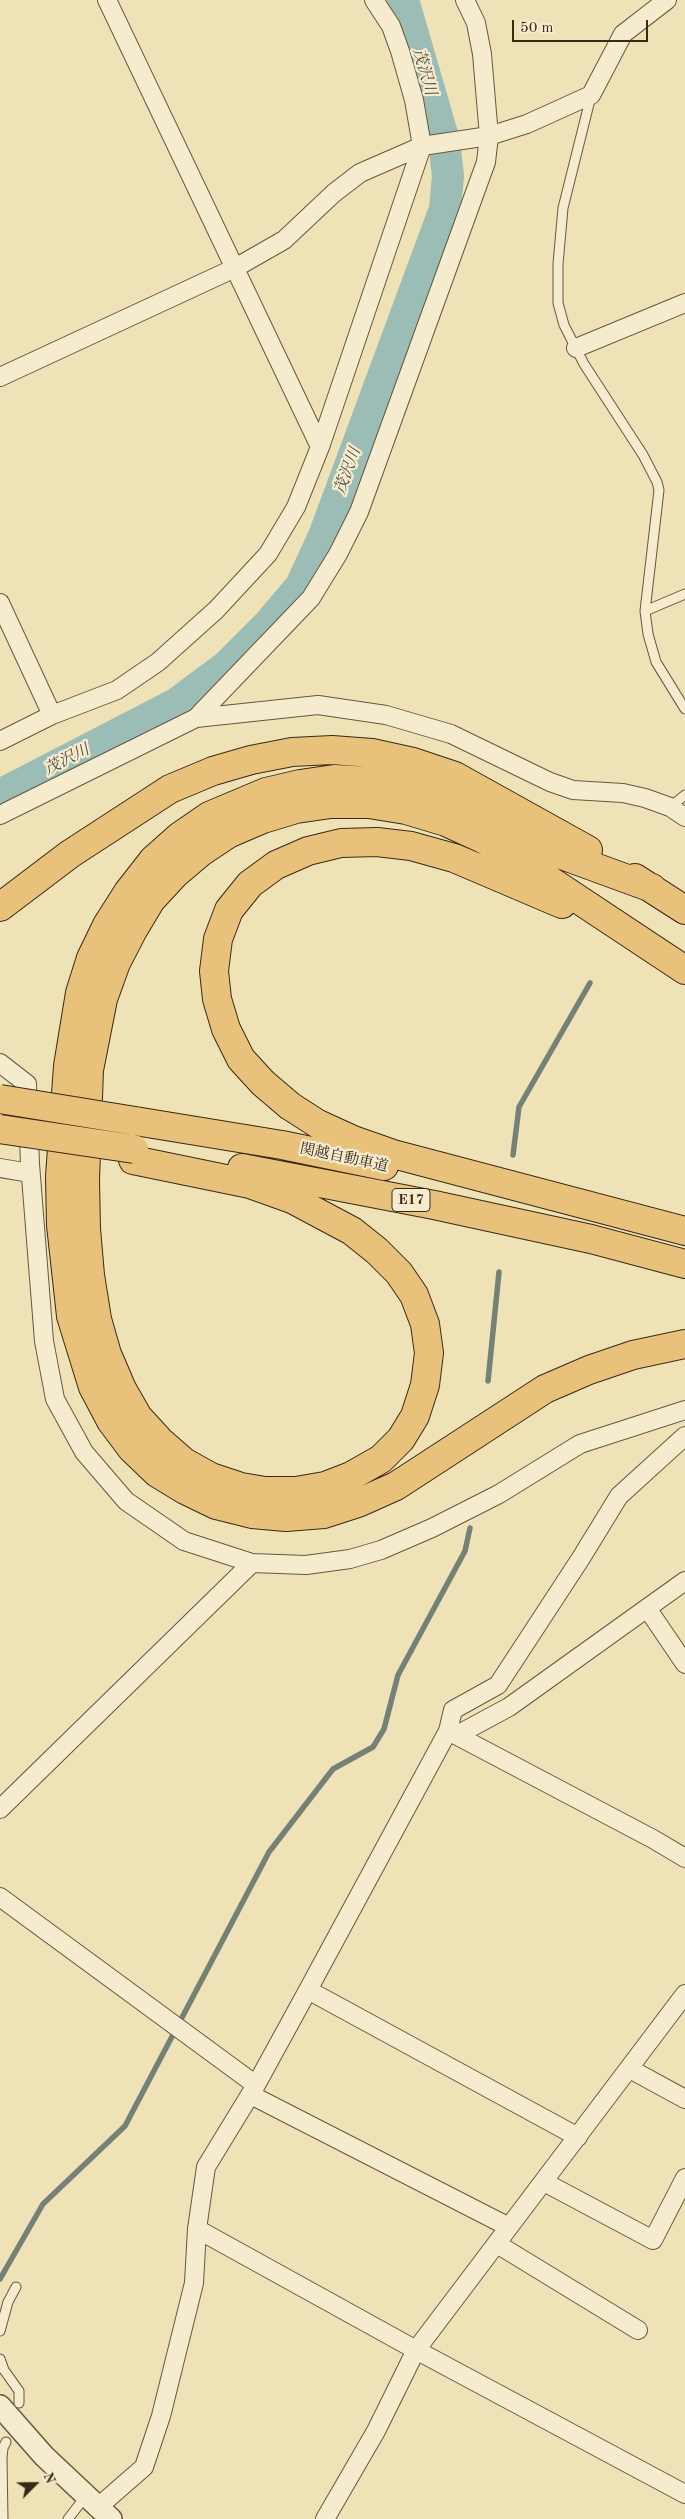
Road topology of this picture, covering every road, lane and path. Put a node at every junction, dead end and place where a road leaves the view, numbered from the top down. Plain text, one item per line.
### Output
1 (107, 0) edge
2 (374, 0) edge
3 (464, 0) edge
4 (667, 0) edge
5 (592, 95) junction
6 (485, 136) junction
7 (429, 145) junction
8 (235, 268) junction
9 (685, 302) edge
10 (576, 348) junction
11 (0, 377) edge
12 (320, 447) junction
13 (685, 594) edge
14 (0, 603) edge
15 (645, 611) junction
16 (685, 709) edge
17 (52, 715) junction
18 (196, 718) junction
19 (0, 741) edge
20 (685, 795) edge
21 (670, 807) junction
22 (0, 815) edge
23 (685, 817) edge
24 (652, 888) junction
25 (0, 907) edge
26 (685, 910) edge
27 (625, 932) junction
28 (685, 970) edge
29 (0, 1063) edge
30 (0, 1099) edge
31 (0, 1129) edge
32 (0, 1139) edge
33 (134, 1155) junction
34 (0, 1168) edge
35 (30, 1173) junction
36 (685, 1230) edge
37 (685, 1235) edge
38 (685, 1264) edge
39 (685, 1344) edge
40 (685, 1410) edge
41 (685, 1436) edge
42 (252, 1563) junction
43 (685, 1581) edge
44 (647, 1608) junction
45 (685, 1664) edge
46 (452, 1733) junction
47 (0, 1809) edge
48 (685, 1858) edge
49 (0, 1897) edge
50 (308, 1990) junction
51 (685, 1994) edge
52 (630, 2069) junction
53 (253, 2090) junction
54 (685, 2098) edge
55 (578, 2137) junction
56 (685, 2178) edge
57 (544, 2182) junction
58 (509, 2227) junction
59 (197, 2229) junction
60 (497, 2244) junction
61 (16, 2287) dead end
62 (638, 2330) dead end
63 (0, 2331) edge
64 (416, 2350) junction
65 (0, 2359) edge
66 (7, 2406) edge
67 (6, 2442) dead end
68 (685, 2494) edge
69 (97, 2508) edge
70 (3, 2519) edge
71 (68, 2519) edge
72 (325, 2519) edge

1 - 8 street
2 - 7 street
3 - 6 street
4 - 5 street
5 - 6 street
5 - 10 lane
6 - 7 street
6 - 18 street
7 - 8 street
7 - 12 street
8 - 11 street
8 - 12 street
9 - 10 street
10 - 15 lane
12 - 17 street
13 - 15 lane
14 - 17 street
15 - 16 lane
17 - 19 street
18 - 21 street
18 - 22 street
20 - 21 lane
21 - 23 street
24 - 25 highway
24 - 26 highway
24 - 39 highway
27 - 28 highway
27 - 33 highway
27 - 36 highway
29 - 35 street
30 - 37 highway, 関越自動車道 / E17, bridge
31 - 33 highway, 関越自動車道 / E17, bridge
32 - 33 highway
33 - 38 highway, 関越自動車道 / E17
34 - 35 street
35 - 42 street
40 - 42 street
41 - 46 street
42 - 47 street
43 - 44 street
44 - 45 street
44 - 46 street
46 - 48 street
46 - 50 street
49 - 53 street
50 - 53 street
50 - 55 street
51 - 52 street
52 - 54 street
52 - 55 street
53 - 58 street
53 - 59 street
55 - 57 street
56 - 57 street
57 - 58 street
58 - 60 street
59 - 64 street
59 - 69 street
60 - 62 street
60 - 64 street
61 - 63 lane
64 - 68 street
64 - 72 street
65 - 66 lane
66 - 69 street
67 - 70 lane
69 - 71 lane

